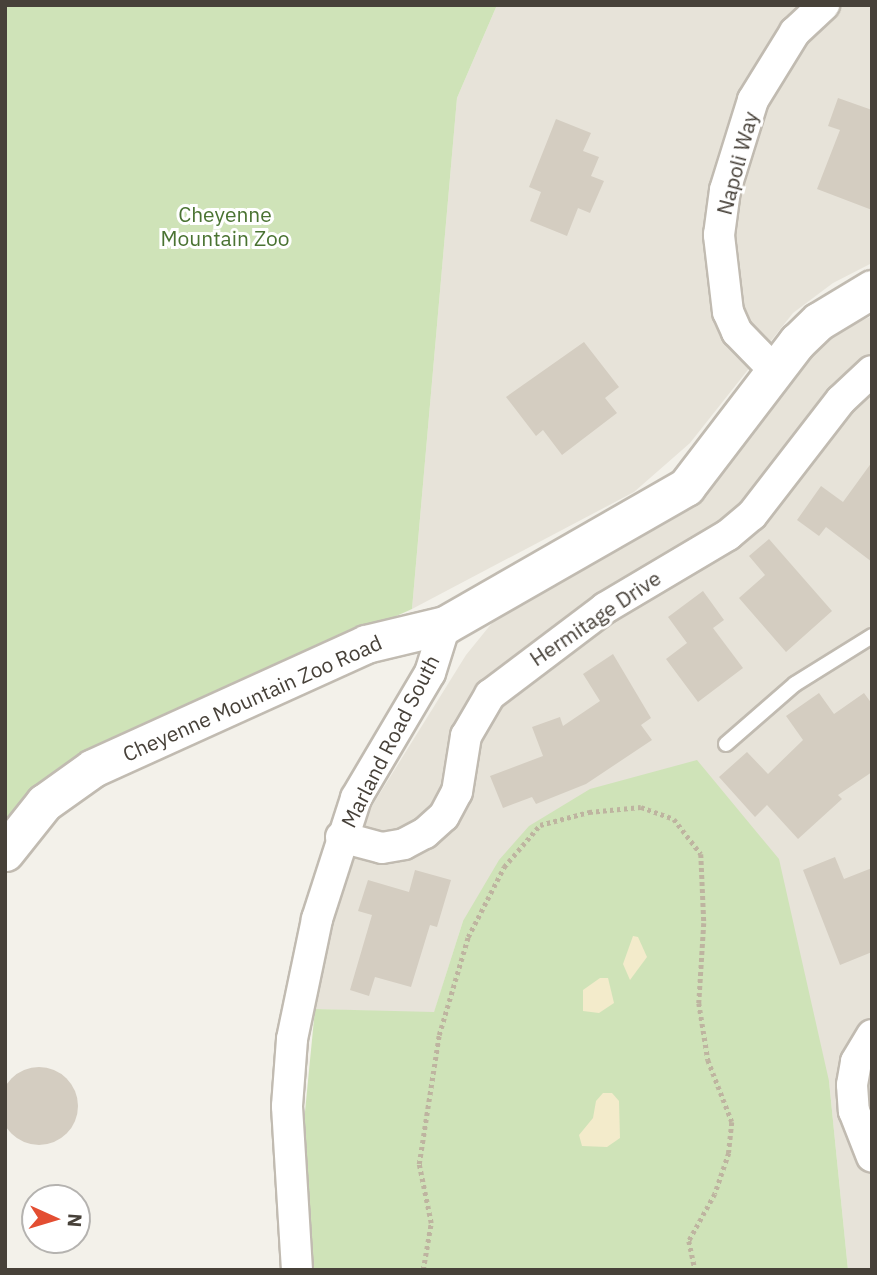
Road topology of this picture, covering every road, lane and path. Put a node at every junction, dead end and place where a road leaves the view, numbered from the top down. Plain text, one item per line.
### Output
1 (824, 5) edge
2 (872, 289) edge
3 (774, 370) junction
4 (872, 371) edge
5 (445, 625) junction
6 (872, 636) edge
7 (726, 744) dead end
8 (341, 837) junction
9 (5, 852) edge
10 (872, 1035) edge
11 (872, 1157) edge
12 (297, 1270) edge
13 (423, 1270) edge
14 (695, 1270) edge

1 - 3 street, Napoli Way
2 - 3 street, Cheyenne Mountain Zoo Road
3 - 5 street, Cheyenne Mountain Zoo Road
4 - 8 street, Hermitage Drive
5 - 8 street, Marland Road South
5 - 9 street, Cheyenne Mountain Zoo Road
6 - 7 lane
8 - 12 street, Marland Road South
10 - 11 street
13 - 14 path

